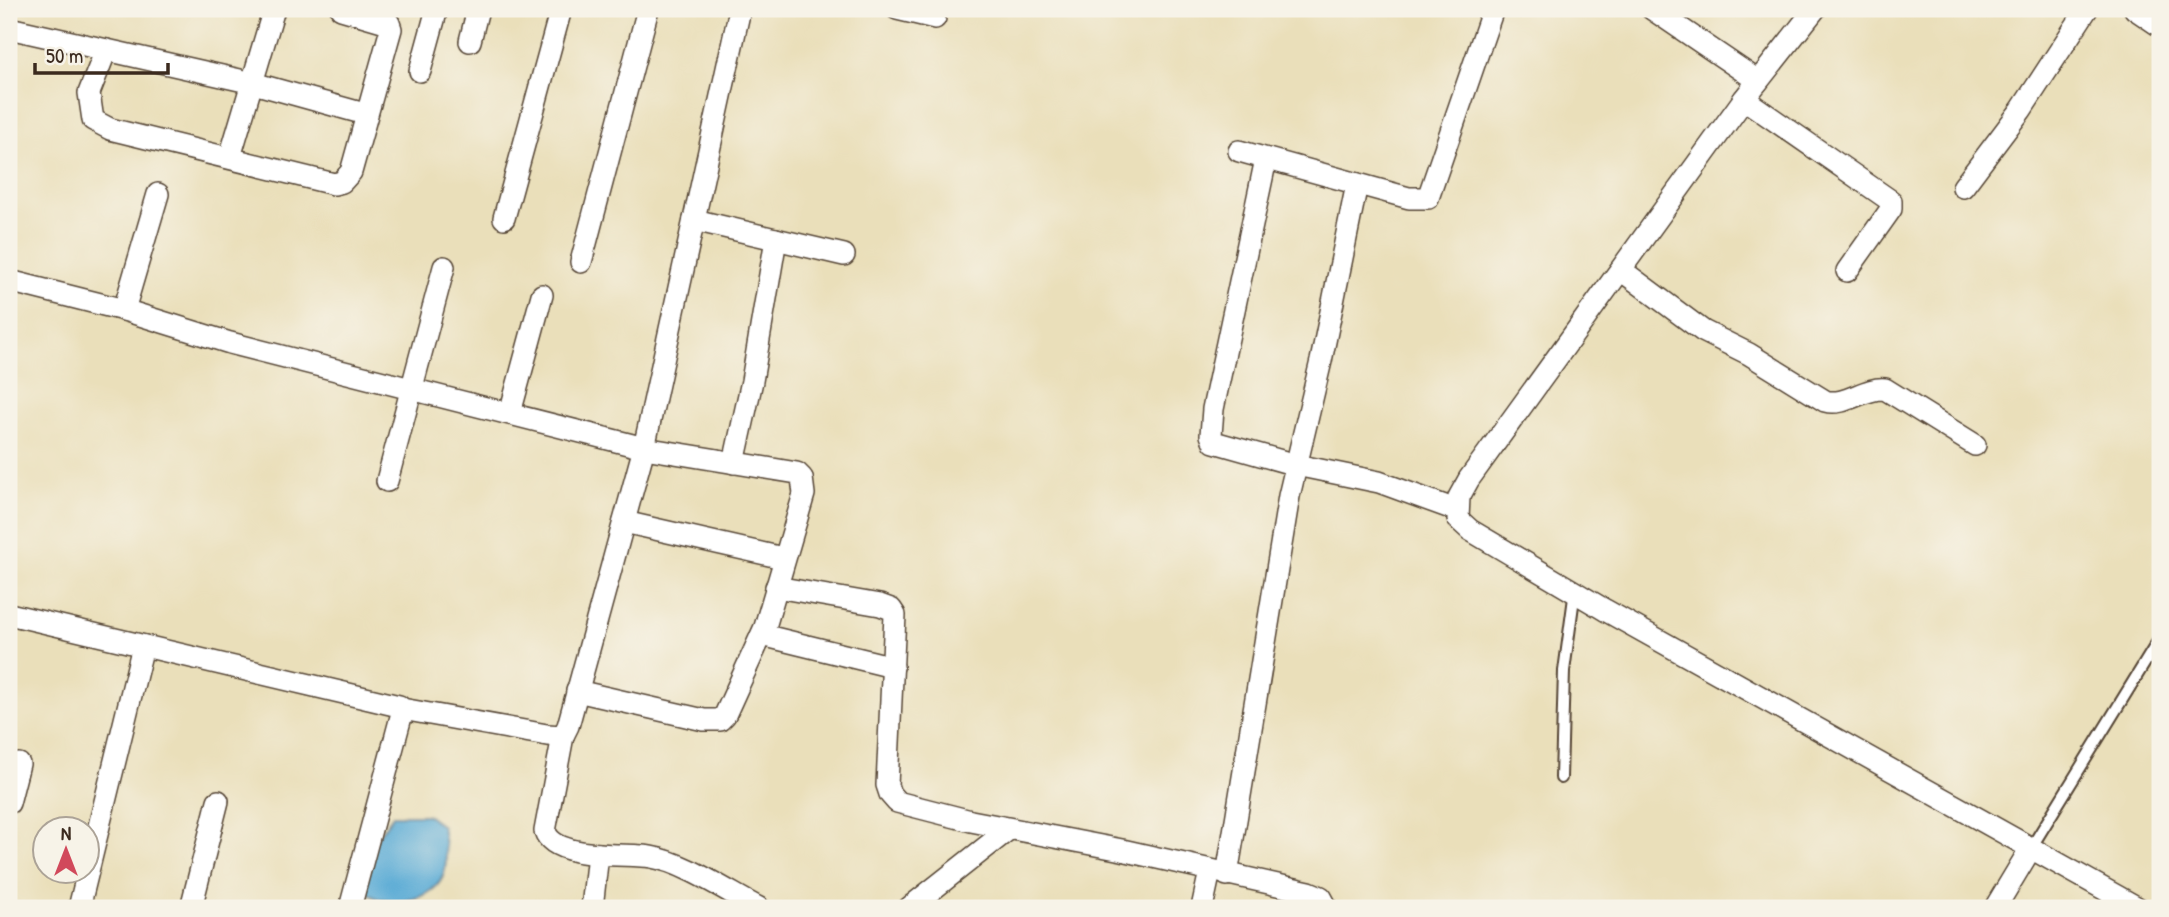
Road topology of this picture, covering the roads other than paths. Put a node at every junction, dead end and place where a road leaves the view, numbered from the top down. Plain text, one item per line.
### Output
1 (274, 9) edge
2 (341, 9) edge
3 (437, 9) edge
4 (478, 9) edge
5 (561, 9) edge
6 (648, 9) edge
7 (897, 9) edge
8 (1493, 9) edge
9 (1652, 9) edge
10 (2087, 9) edge
11 (2135, 9) edge
12 (735, 10) edge
13 (1808, 11) edge
14 (935, 18) dead end
15 (2160, 26) edge
16 (9, 28) edge
17 (471, 41) dead end
18 (106, 50) junction
19 (420, 71) dead end
20 (1758, 81) junction
21 (253, 83) junction
22 (1744, 99) junction
23 (365, 114) junction
24 (1240, 151) dead end
25 (230, 157) junction
26 (1266, 159) junction
27 (1357, 184) junction
28 (1963, 187) dead end
29 (158, 194) dead end
30 (504, 218) dead end
31 (694, 220) junction
32 (776, 239) junction
33 (844, 255) dead end
34 (581, 262) dead end
35 (444, 267) dead end
36 (1621, 270) junction
37 (1847, 271) dead end
38 (9, 281) edge
39 (542, 295) dead end
40 (124, 310) junction
41 (414, 388) junction
42 (510, 414) junction
43 (1975, 445) dead end
44 (644, 448) junction
45 (734, 463) junction
46 (1296, 465) junction
47 (387, 481) dead end
48 (1456, 509) junction
49 (624, 522) junction
50 (783, 558) junction
51 (776, 587) junction
52 (1575, 590) junction
53 (9, 614) edge
54 (762, 635) junction
55 (2160, 638) edge
56 (143, 646) junction
57 (893, 667) junction
58 (577, 691) junction
59 (402, 709) junction
60 (562, 736) junction
61 (19, 764) dead end
62 (1561, 778) dead end
63 (218, 801) dead end
64 (9, 803) edge
65 (1009, 829) junction
66 (2031, 848) junction
67 (598, 854) junction
68 (1218, 873) junction
69 (79, 908) edge
70 (191, 908) edge
71 (351, 908) edge
72 (592, 908) edge
73 (759, 908) edge
74 (909, 908) edge
75 (1202, 908) edge
76 (1327, 908) edge
77 (1995, 908) edge
78 (2138, 908) edge

1 - 21 street
2 - 23 street
3 - 19 street
4 - 17 street
5 - 30 street
6 - 34 street
7 - 14 street
8 - 27 street
9 - 20 street
10 - 28 street
11 - 15 street
12 - 31 street
13 - 20 street
16 - 18 street
18 - 21 street
18 - 25 street
20 - 22 street
21 - 23 street
21 - 25 street
22 - 36 street
22 - 37 street
23 - 25 street
24 - 26 street
26 - 27 street
26 - 46 street
27 - 46 street
29 - 40 street
31 - 32 street
31 - 44 street
32 - 33 street
32 - 45 street
35 - 41 street
36 - 43 street
36 - 48 street
38 - 40 street
39 - 42 street
40 - 41 street
41 - 42 street
41 - 47 street
42 - 44 street
44 - 45 street
44 - 49 street
45 - 50 street
46 - 48 street
46 - 68 street
48 - 52 street
49 - 50 street
49 - 58 street
50 - 51 street
51 - 54 street
51 - 57 street
52 - 62 lane
52 - 66 street
53 - 56 street
54 - 57 street
54 - 58 street
55 - 66 lane
56 - 59 street
56 - 69 street
57 - 65 street
58 - 60 street
59 - 60 street
59 - 71 street
60 - 67 street
61 - 64 street
63 - 70 street
65 - 68 street
65 - 74 street
66 - 77 street
66 - 78 street
67 - 72 street
67 - 73 street
68 - 75 street
68 - 76 street

